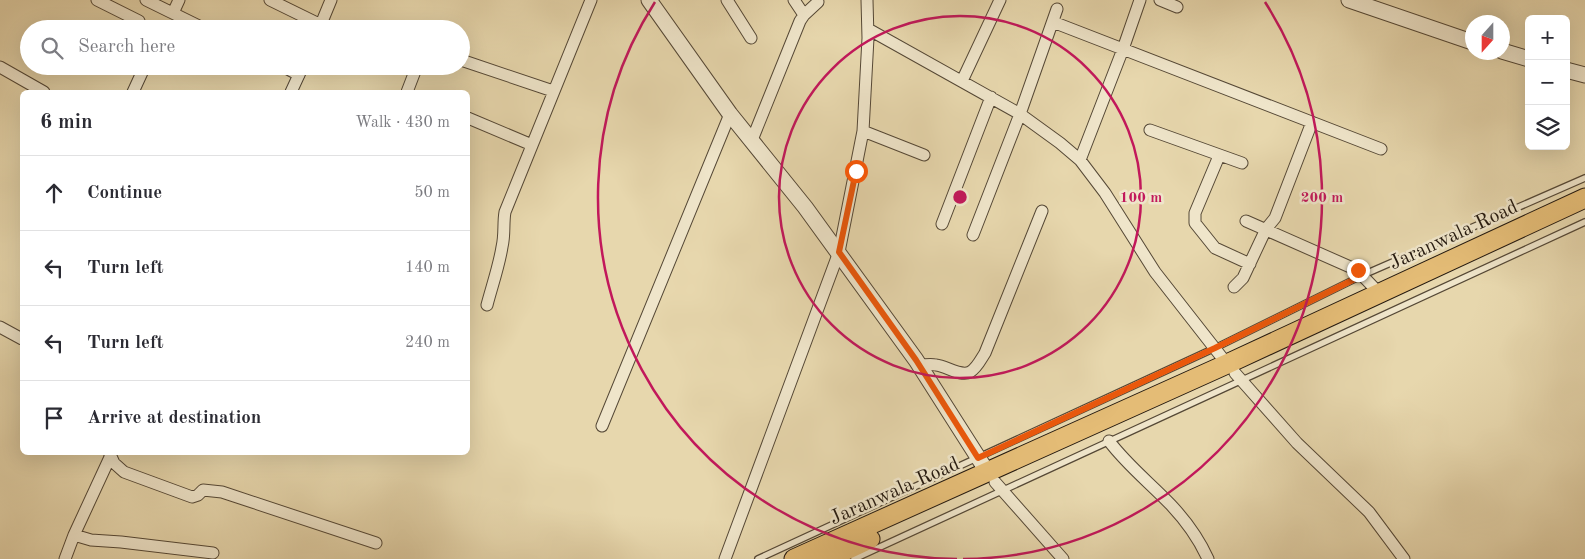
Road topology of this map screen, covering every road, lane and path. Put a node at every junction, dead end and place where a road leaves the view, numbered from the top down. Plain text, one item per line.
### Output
1 (96, 0) edge
2 (146, 0) edge
3 (180, 0) edge
4 (270, 0) edge
5 (332, 0) edge
6 (591, 0) edge
7 (649, 0) edge
8 (727, 0) edge
9 (794, 0) edge
10 (867, 0) edge
11 (1000, 0) edge
12 (1140, 0) edge
13 (1160, 0) edge
14 (1349, 0) edge
15 (818, 2) dead end
16 (1177, 7) dead end
17 (1057, 9) dead end
18 (173, 13) junction
19 (804, 14) junction
20 (136, 20) edge
21 (187, 20) edge
22 (307, 20) edge
23 (323, 20) edge
24 (1053, 22) junction
25 (868, 29) junction
26 (751, 38) dead end
27 (1465, 40) edge
28 (1123, 49) junction
29 (1510, 53) edge
30 (1525, 58) edge
31 (470, 63) edge
32 (0, 67) edge
33 (1570, 71) edge
34 (141, 75) edge
35 (299, 75) edge
36 (414, 75) edge
37 (1585, 75) edge
38 (962, 81) junction
39 (40, 90) edge
40 (134, 90) edge
41 (292, 90) edge
42 (408, 90) edge
43 (553, 90) junction
44 (991, 98) junction
45 (730, 114) junction
46 (1020, 114) junction
47 (470, 119) edge
48 (1312, 122) junction
49 (1150, 130) dead end
50 (863, 131) junction
51 (752, 140) junction
52 (532, 145) junction
53 (1381, 149) dead end
54 (924, 154) dead end
55 (1219, 156) junction
56 (1080, 160) junction
57 (1242, 163) dead end
58 (1585, 178) edge
59 (1585, 198) edge
60 (1042, 210) dead end
61 (1585, 212) edge
62 (1246, 221) dead end
63 (1585, 222) edge
64 (942, 224) dead end
65 (1266, 229) junction
66 (973, 235) dead end
67 (839, 252) junction
68 (1250, 264) junction
69 (1363, 275) junction
70 (1234, 287) dead end
71 (1379, 293) junction
72 (487, 305) dead end
73 (0, 327) edge
74 (20, 338) edge
75 (1215, 348) junction
76 (920, 366) junction
77 (1235, 372) junction
78 (602, 426) dead end
79 (1109, 441) junction
80 (110, 455) edge
81 (110, 455) edge
82 (991, 476) junction
83 (74, 535) junction
84 (376, 543) dead end
85 (213, 553) dead end
86 (65, 559) edge
87 (725, 559) edge
88 (758, 559) edge
89 (794, 559) edge
90 (827, 559) edge
91 (854, 559) edge
92 (1063, 559) edge
93 (1208, 559) edge
94 (1404, 559) edge

1 - 20 street
2 - 18 street
3 - 18 street
4 - 22 street
5 - 23 street
6 - 43 street
7 - 45 street
8 - 26 street
9 - 19 street
10 - 25 street
11 - 38 street
12 - 28 street
13 - 16 street
14 - 27 street
15 - 19 street
17 - 24 street
18 - 21 street
19 - 51 street
24 - 28 street
24 - 46 street
25 - 38 street
25 - 50 street
28 - 48 street
28 - 56 street
29 - 30 street
31 - 43 street
32 - 39 street
33 - 37 street
34 - 40 street
35 - 41 street
36 - 42 street
38 - 44 street
43 - 52 street
44 - 46 street
44 - 64 street
45 - 51 street
45 - 78 street
46 - 56 street
46 - 66 street
47 - 52 street
48 - 53 street
48 - 65 street
49 - 55 street
50 - 54 street
50 - 67 street
51 - 67 street
52 - 72 street
55 - 57 street
55 - 68 street
56 - 75 street
58 - 69 lane
59 - 71 main road, Jaranwala Road
60 - 76 street
61 - 77 main road, Jaranwala Road
62 - 65 street
63 - 77 lane
65 - 68 street
65 - 69 street
67 - 76 street
67 - 87 street
68 - 70 street
69 - 71 street
69 - 75 lane
71 - 77 main road, Jaranwala Road
73 - 74 street
75 - 77 street
75 - 82 lane
76 - 82 street
77 - 79 lane
77 - 82 main road, Jaranwala Road
77 - 94 street
79 - 82 lane
79 - 93 street
80 - 83 street
81 - 84 street
82 - 88 lane
82 - 89 main road, Jaranwala Road
82 - 90 main road, Jaranwala Road
82 - 91 lane
82 - 92 street
83 - 85 street
83 - 86 street

